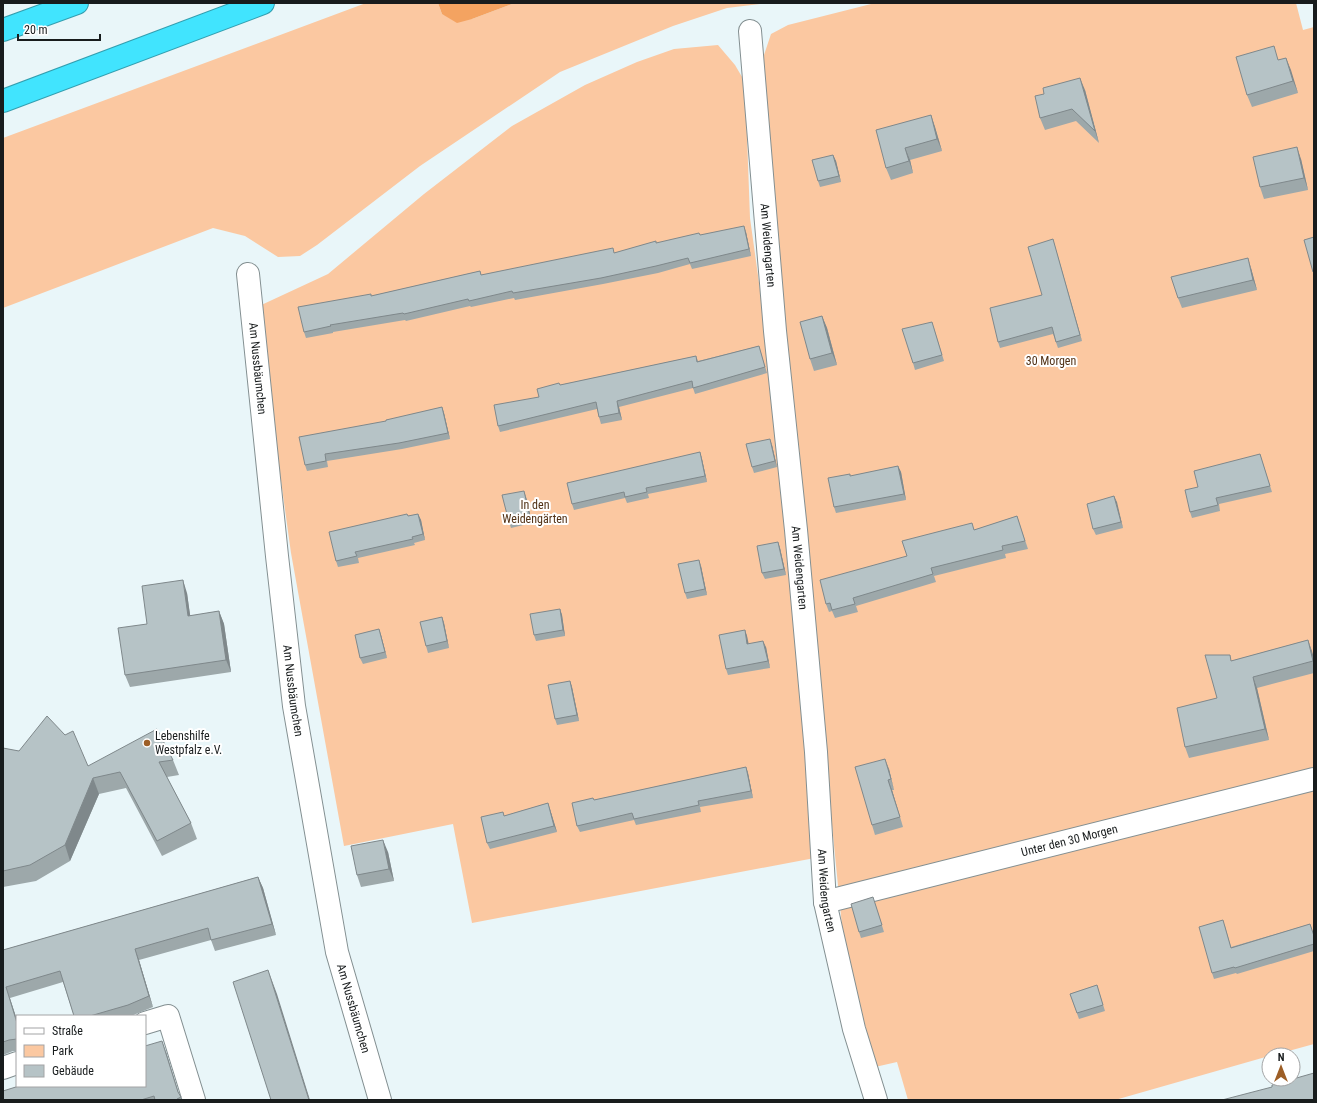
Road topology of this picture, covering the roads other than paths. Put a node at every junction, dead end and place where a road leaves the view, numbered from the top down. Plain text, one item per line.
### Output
1 (76, 3) edge
2 (263, 3) edge
3 (3, 30) edge
4 (750, 31) dead end
5 (3, 101) edge
6 (248, 274) dead end
7 (1314, 779) edge
8 (825, 902) junction
9 (146, 1023) edge
10 (16, 1063) edge
11 (3, 1068) edge
12 (194, 1100) edge
13 (380, 1100) edge
14 (876, 1100) edge

1 - 3 highway
2 - 5 highway
4 - 8 street, Am Weidengarten
6 - 13 street, Am Nussbäumchen
7 - 8 street, Unter den 30 Morgen
8 - 14 street, Am Weidengarten
9 - 12 street
10 - 11 street

